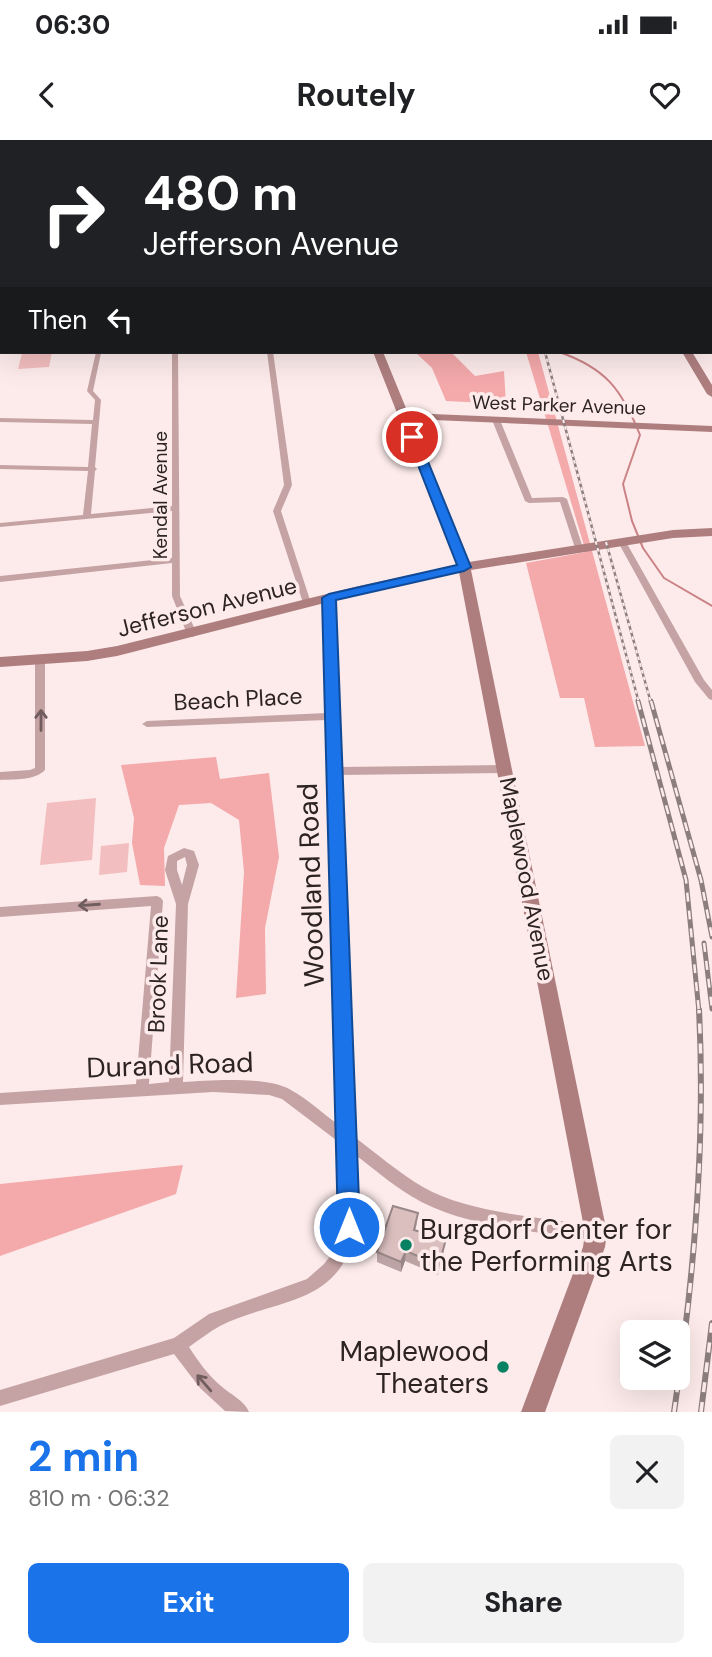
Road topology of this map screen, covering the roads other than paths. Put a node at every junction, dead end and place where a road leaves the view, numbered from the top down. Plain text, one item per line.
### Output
1 (98, 354) edge
2 (175, 354) edge
3 (270, 354) edge
4 (379, 354) edge
5 (688, 354) edge
6 (712, 394) edge
7 (404, 416) junction
8 (496, 419) junction
9 (0, 420) edge
10 (95, 422) junction
11 (712, 429) edge
12 (0, 467) edge
13 (93, 469) junction
14 (176, 508) junction
15 (87, 517) junction
16 (0, 525) edge
17 (712, 532) edge
18 (635, 540) junction
19 (579, 548) junction
20 (176, 560) junction
21 (464, 567) junction
22 (0, 579) edge
23 (329, 598) junction
24 (307, 603) junction
25 (192, 634) junction
26 (40, 660) junction
27 (0, 662) edge
28 (712, 697) edge
29 (331, 716) junction
30 (147, 724) dead end
31 (505, 769) junction
32 (334, 771) junction
33 (0, 776) edge
34 (181, 904) dead end
35 (0, 912) edge
36 (176, 1088) junction
37 (142, 1090) junction
38 (0, 1099) edge
39 (347, 1139) junction
40 (596, 1233) junction
41 (178, 1345) junction
42 (0, 1398) edge
43 (241, 1412) edge
44 (534, 1412) edge

1 - 10 street
2 - 14 street, Kendal Avenue
3 - 24 street
4 - 7 street, Maplewood Avenue
5 - 6 street
7 - 8 street, West Parker Avenue
7 - 21 street, Maplewood Avenue
8 - 11 street, West Parker Avenue
8 - 19 street
9 - 10 street
10 - 13 street
12 - 13 street
13 - 15 street
14 - 15 street
14 - 20 street, Kendal Avenue
15 - 16 street
17 - 18 street, Jefferson Avenue
18 - 19 street, Jefferson Avenue
18 - 28 street
19 - 21 street, Jefferson Avenue
20 - 22 street
20 - 25 street, Kendal Avenue
21 - 23 street, Jefferson Avenue
21 - 31 street, Maplewood Avenue
23 - 24 street, Jefferson Avenue
23 - 29 street, Woodland Road
24 - 25 street, Jefferson Avenue
25 - 26 street, Jefferson Avenue
26 - 27 street, Jefferson Avenue
33 -> 26 street
29 - 30 street, Beach Place
29 - 32 street, Woodland Road
31 - 32 street
31 - 40 street, Maplewood Avenue
32 - 39 street, Woodland Road
34 - 36 street, Brook Lane
37 -> 35 street
36 - 37 street, Durand Road
36 - 39 street, Durand Road
37 - 38 street, Durand Road
39 - 40 street, Durand Road
39 - 41 street, Woodland Road
40 - 44 street, Maplewood Avenue
41 - 42 street, Woodland Road
43 -> 41 street

